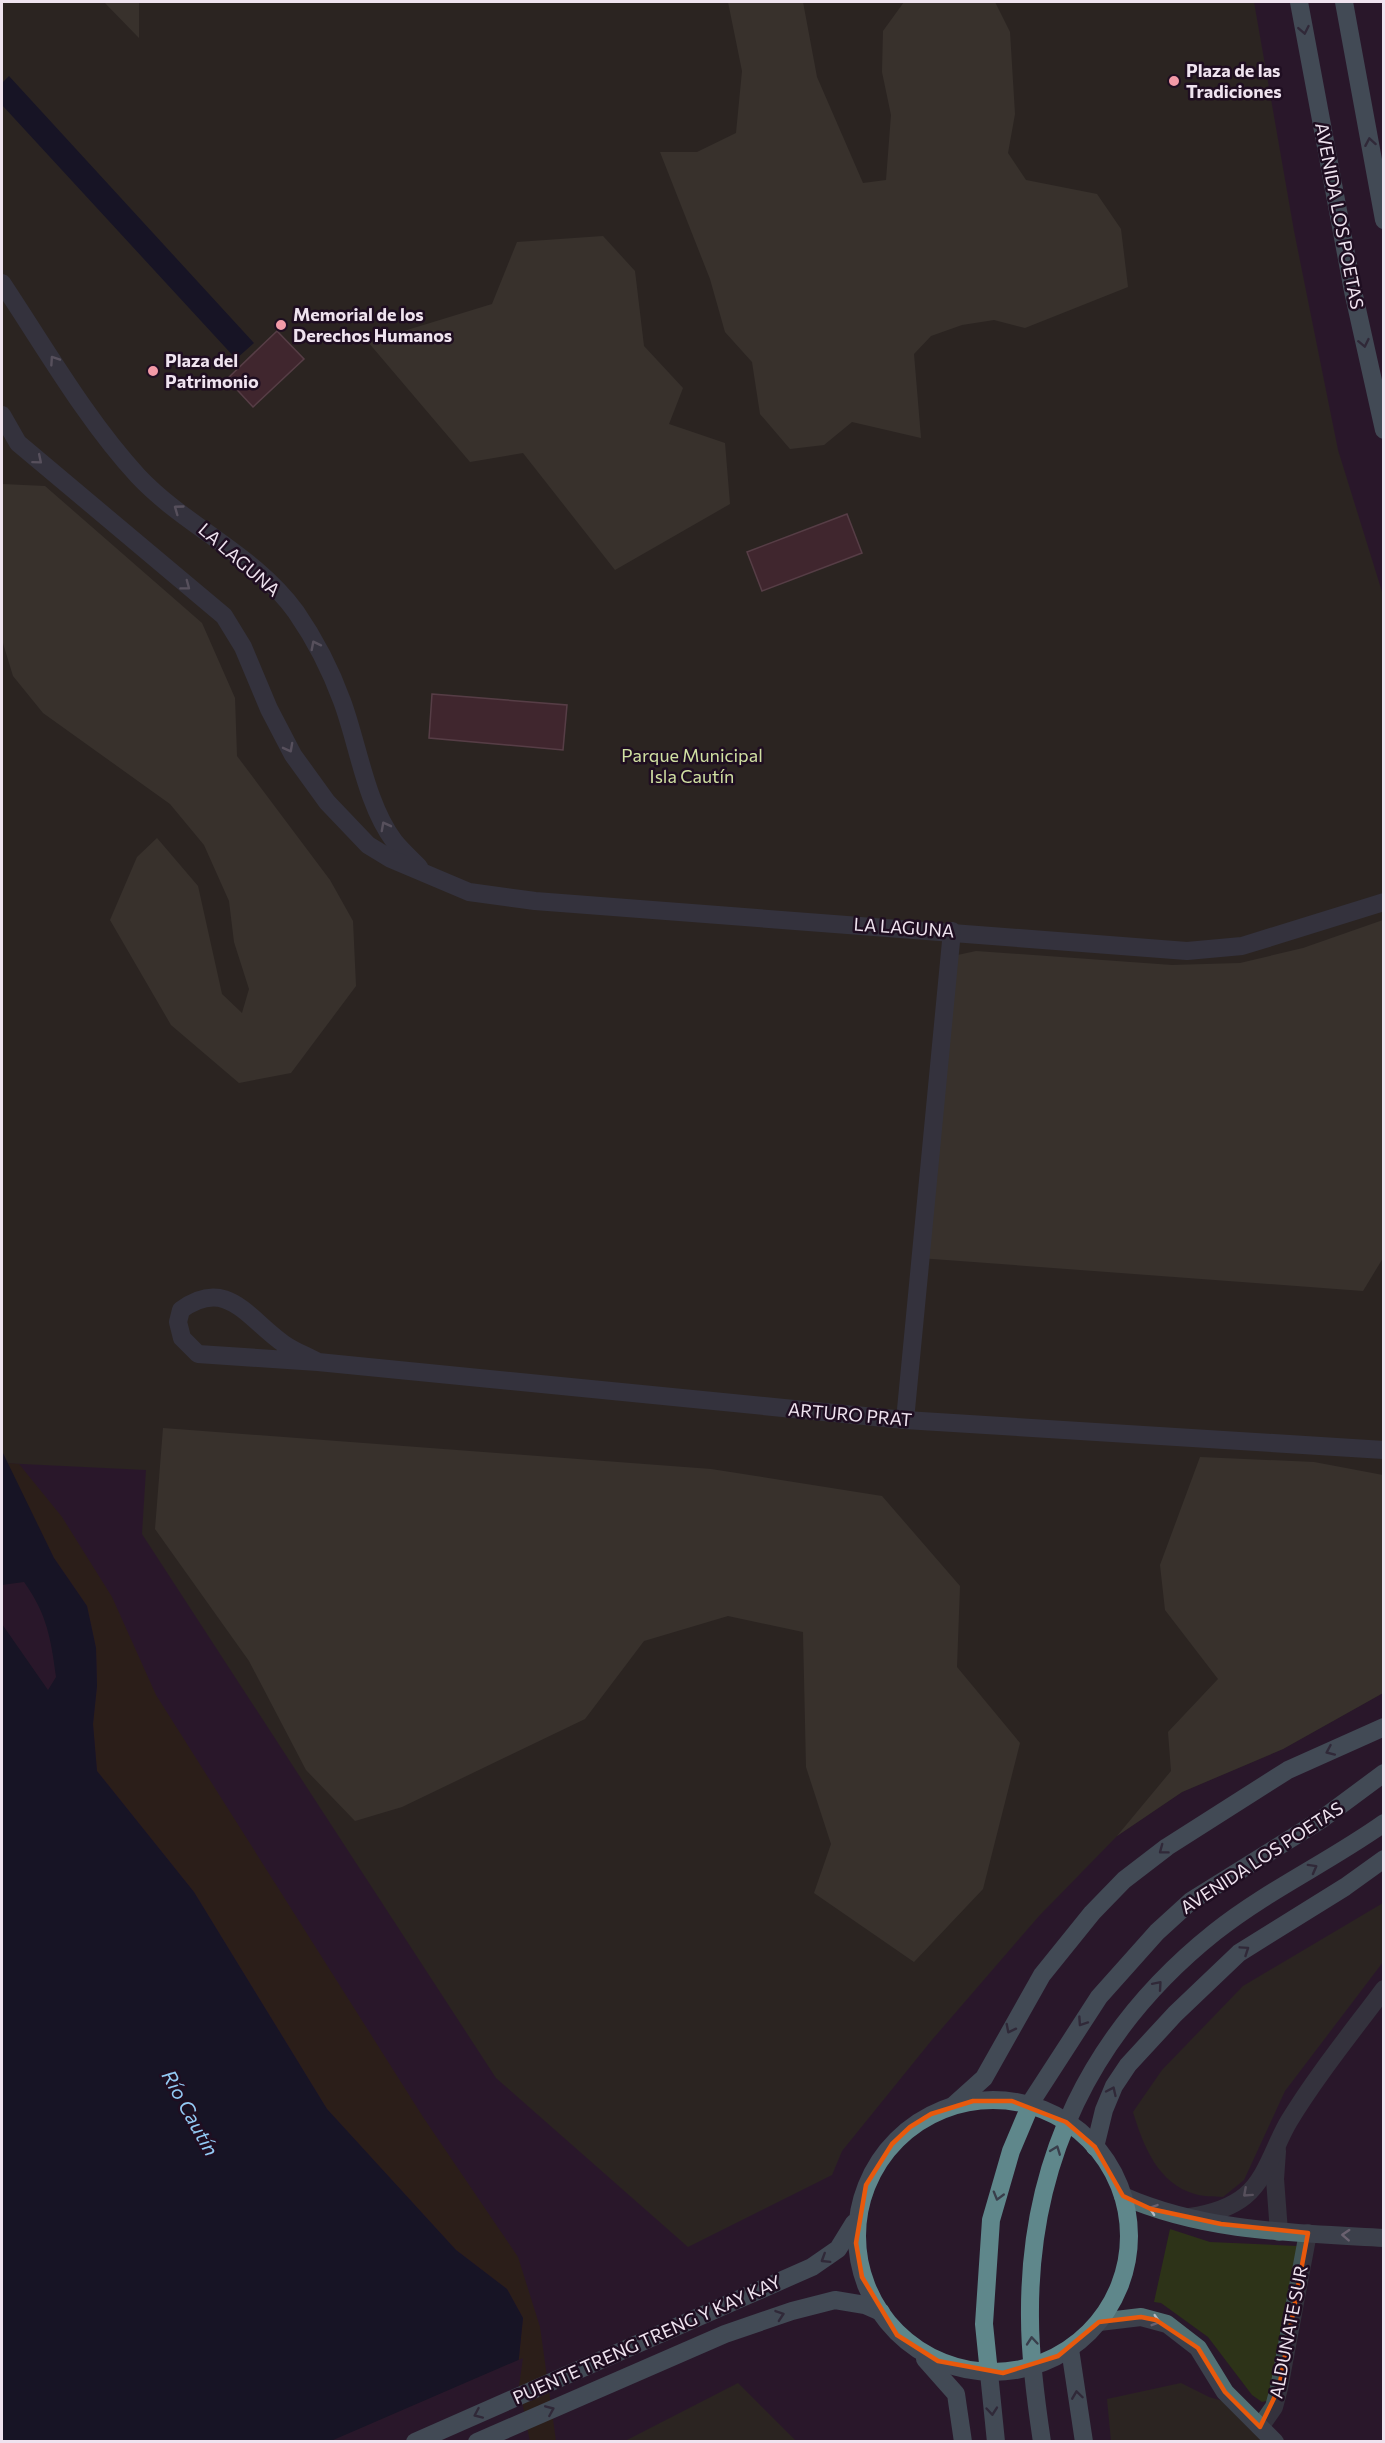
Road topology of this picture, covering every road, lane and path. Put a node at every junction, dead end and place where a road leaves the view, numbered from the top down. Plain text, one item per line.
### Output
1 (1299, 2) edge
2 (1344, 2) edge
3 (1383, 220) edge
4 (2, 283) edge
5 (2, 416) edge
6 (1383, 430) edge
7 (422, 871) junction
8 (1383, 902) edge
9 (952, 931) junction
10 (318, 1362) junction
11 (905, 1420) junction
12 (1383, 1450) edge
13 (1383, 1727) edge
14 (1383, 1773) edge
15 (1383, 1823) edge
16 (1383, 1859) edge
17 (1383, 1989) edge
18 (954, 2105) junction
19 (1277, 2144) junction
20 (1095, 2147) junction
21 (1123, 2196) junction
22 (858, 2213) junction
23 (1184, 2218) junction
24 (1279, 2232) junction
25 (1308, 2233) junction
26 (1383, 2238) edge
27 (881, 2312) junction
28 (1099, 2322) junction
29 (1070, 2349) junction
30 (918, 2351) junction
31 (1260, 2427) junction
32 (415, 2442) edge
33 (477, 2442) edge
34 (963, 2442) edge
35 (996, 2442) edge
36 (1042, 2442) edge
37 (1084, 2442) edge
38 (1275, 2442) edge

1 -> 6 main road, AVENIDA LOS POETAS
3 -> 2 main road
7 -> 4 street, LA LAGUNA
5 -> 7 street, LA LAGUNA
7 - 9 street, LA LAGUNA
8 - 9 street, LA LAGUNA
9 - 11 street
10 - 10 street, ARTURO PRAT
10 - 11 street, ARTURO PRAT
11 - 12 street, ARTURO PRAT
13 -> 18 main road
14 -> 35 main road, AVENIDA LOS POETAS
36 -> 15 main road, AVENIDA LOS POETAS
20 -> 16 main road
17 - 19 street
18 - 20 main road
18 - 22 main road
19 -> 23 street
19 - 24 street
20 - 21 main road
23 -> 21 main road
21 - 28 main road
22 - 27 main road
22 -> 32 main road, PUENTE TRENG TRENG Y KAY KAY
23 - 24 main road
24 - 25 main road
26 -> 25 main road
25 - 31 street, ALDUNATE SUR
27 - 30 main road
33 -> 27 main road, PUENTE TRENG TRENG Y KAY KAY
28 - 29 main road
28 -> 31 main road
29 - 30 main road
37 -> 29 main road
30 - 34 main road
31 - 38 main road

